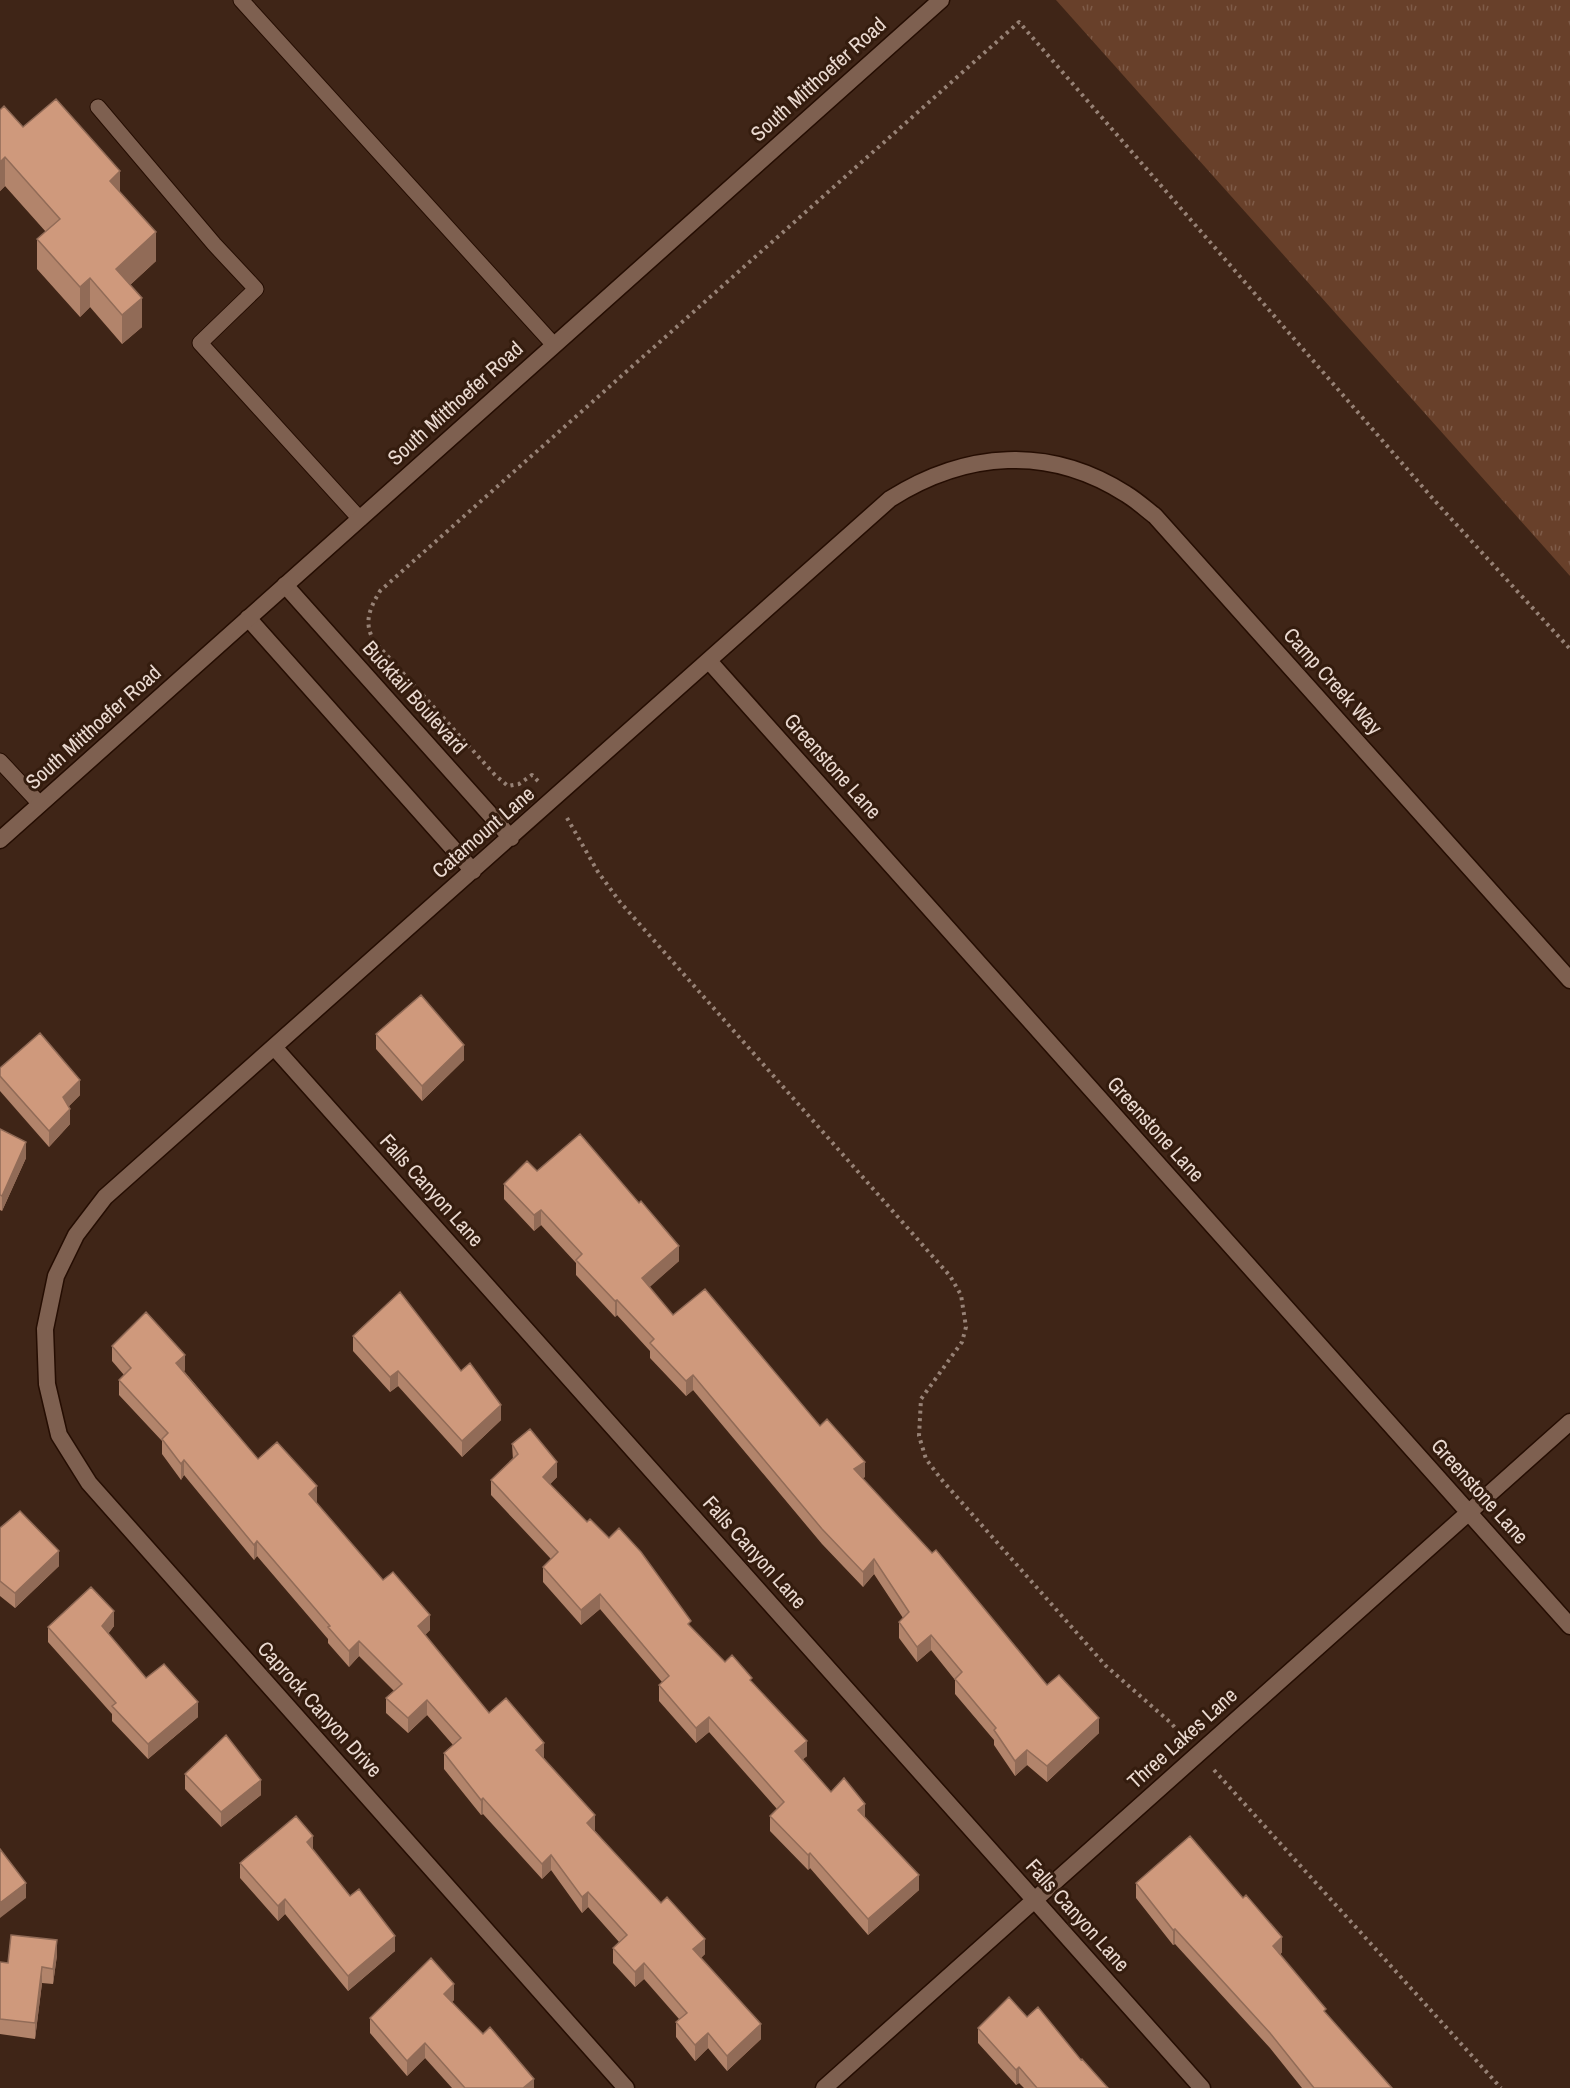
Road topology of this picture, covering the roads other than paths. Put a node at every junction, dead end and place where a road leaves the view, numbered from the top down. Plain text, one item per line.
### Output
1 (241, 0) edge
2 (941, 0) edge
3 (98, 107) dead end
4 (554, 345) junction
5 (1029, 460) joint
6 (360, 519) junction
7 (285, 585) junction
8 (248, 618) junction
9 (709, 661) junction
10 (0, 761) edge
11 (40, 804) junction
12 (511, 838) junction
13 (0, 840) edge
14 (473, 871) junction
15 (1570, 980) edge
16 (274, 1047) junction
17 (45, 1329) joint
18 (1570, 1422) edge
19 (1468, 1512) junction
20 (1570, 1626) edge
21 (1035, 1900) junction
22 (627, 2088) edge
23 (824, 2088) edge
24 (1202, 2088) edge

1 - 4 lane
2 - 4 street, South Mitthoefer Road
3 - 6 lane
4 - 6 street, South Mitthoefer Road
5 - 9 street, Catamount Lane
5 - 15 street, Camp Creek Way
6 - 7 street, South Mitthoefer Road
7 - 8 street, South Mitthoefer Road
7 - 12 street, Bucktail Boulevard
8 - 11 street, South Mitthoefer Road
8 - 14 street
9 - 12 street, Catamount Lane
9 - 19 street, Greenstone Lane
10 - 11 lane
11 - 13 street, South Mitthoefer Road
12 - 14 street, Catamount Lane
14 - 16 street, Catamount Lane
16 - 17 street, Catamount Lane
16 - 21 street, Falls Canyon Lane
17 - 22 street, Caprock Canyon Drive
18 - 19 street, Three Lakes Lane
19 - 20 street, Greenstone Lane
19 - 21 street, Three Lakes Lane
21 - 23 street, Three Lakes Lane
21 - 24 street, Falls Canyon Lane

